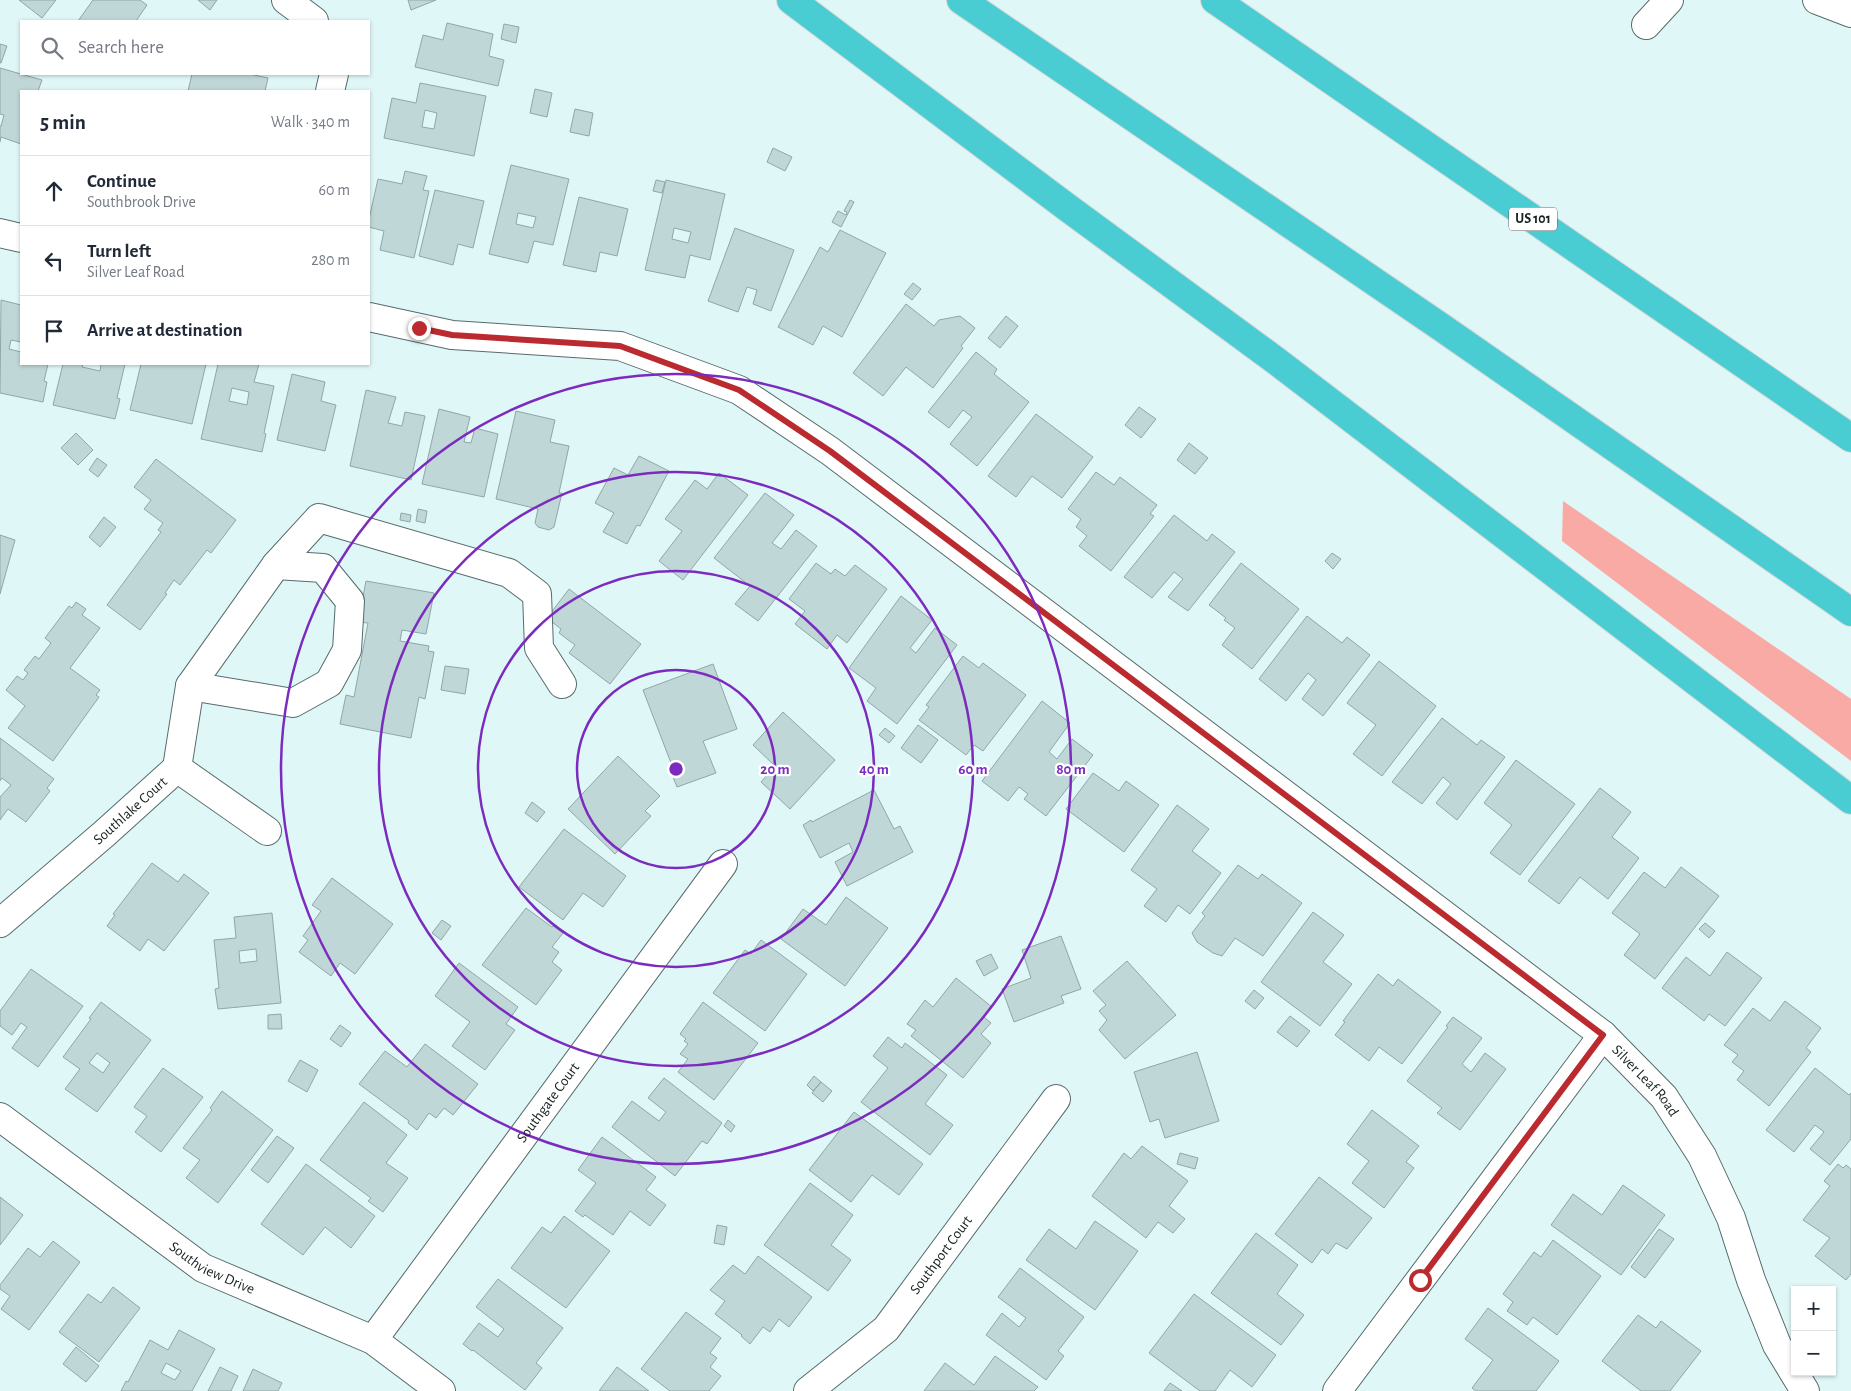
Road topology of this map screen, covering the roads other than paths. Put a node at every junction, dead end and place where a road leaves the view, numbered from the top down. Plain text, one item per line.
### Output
1 (286, 0) edge
2 (791, 0) edge
3 (961, 0) edge
4 (1215, 0) edge
5 (1669, 0) edge
6 (1817, 0) edge
7 (1851, 13) edge
8 (313, 20) edge
9 (1646, 25) dead end
10 (334, 75) edge
11 (330, 90) edge
12 (0, 233) edge
13 (20, 238) edge
14 (370, 317) edge
15 (1851, 438) edge
16 (276, 565) junction
17 (1851, 612) edge
18 (562, 684) dead end
19 (190, 686) junction
20 (177, 768) junction
21 (1851, 800) edge
22 (267, 831) dead end
23 (723, 864) dead end
24 (0, 923) edge
25 (1603, 1035) junction
26 (1056, 1099) dead end
27 (0, 1117) edge
28 (373, 1340) junction
29 (441, 1391) edge
30 (808, 1391) edge
31 (1338, 1391) edge
32 (1805, 1391) edge

1 - 8 street
2 - 21 highway
3 - 17 highway
4 - 15 highway, US 101
5 - 9 street
6 - 7 street
10 - 11 street
12 - 13 street
14 - 25 street, Silver Leaf Road
16 - 18 street
16 - 19 street
16 - 19 street
19 - 20 street
20 - 22 street, Southlake Court
20 - 24 street, Southlake Court
23 - 28 street, Southgate Court
25 - 31 street
25 - 32 street, Silver Leaf Road
26 - 30 street, Southport Court
27 - 28 street, Southview Drive
28 - 29 street, Southview Drive

